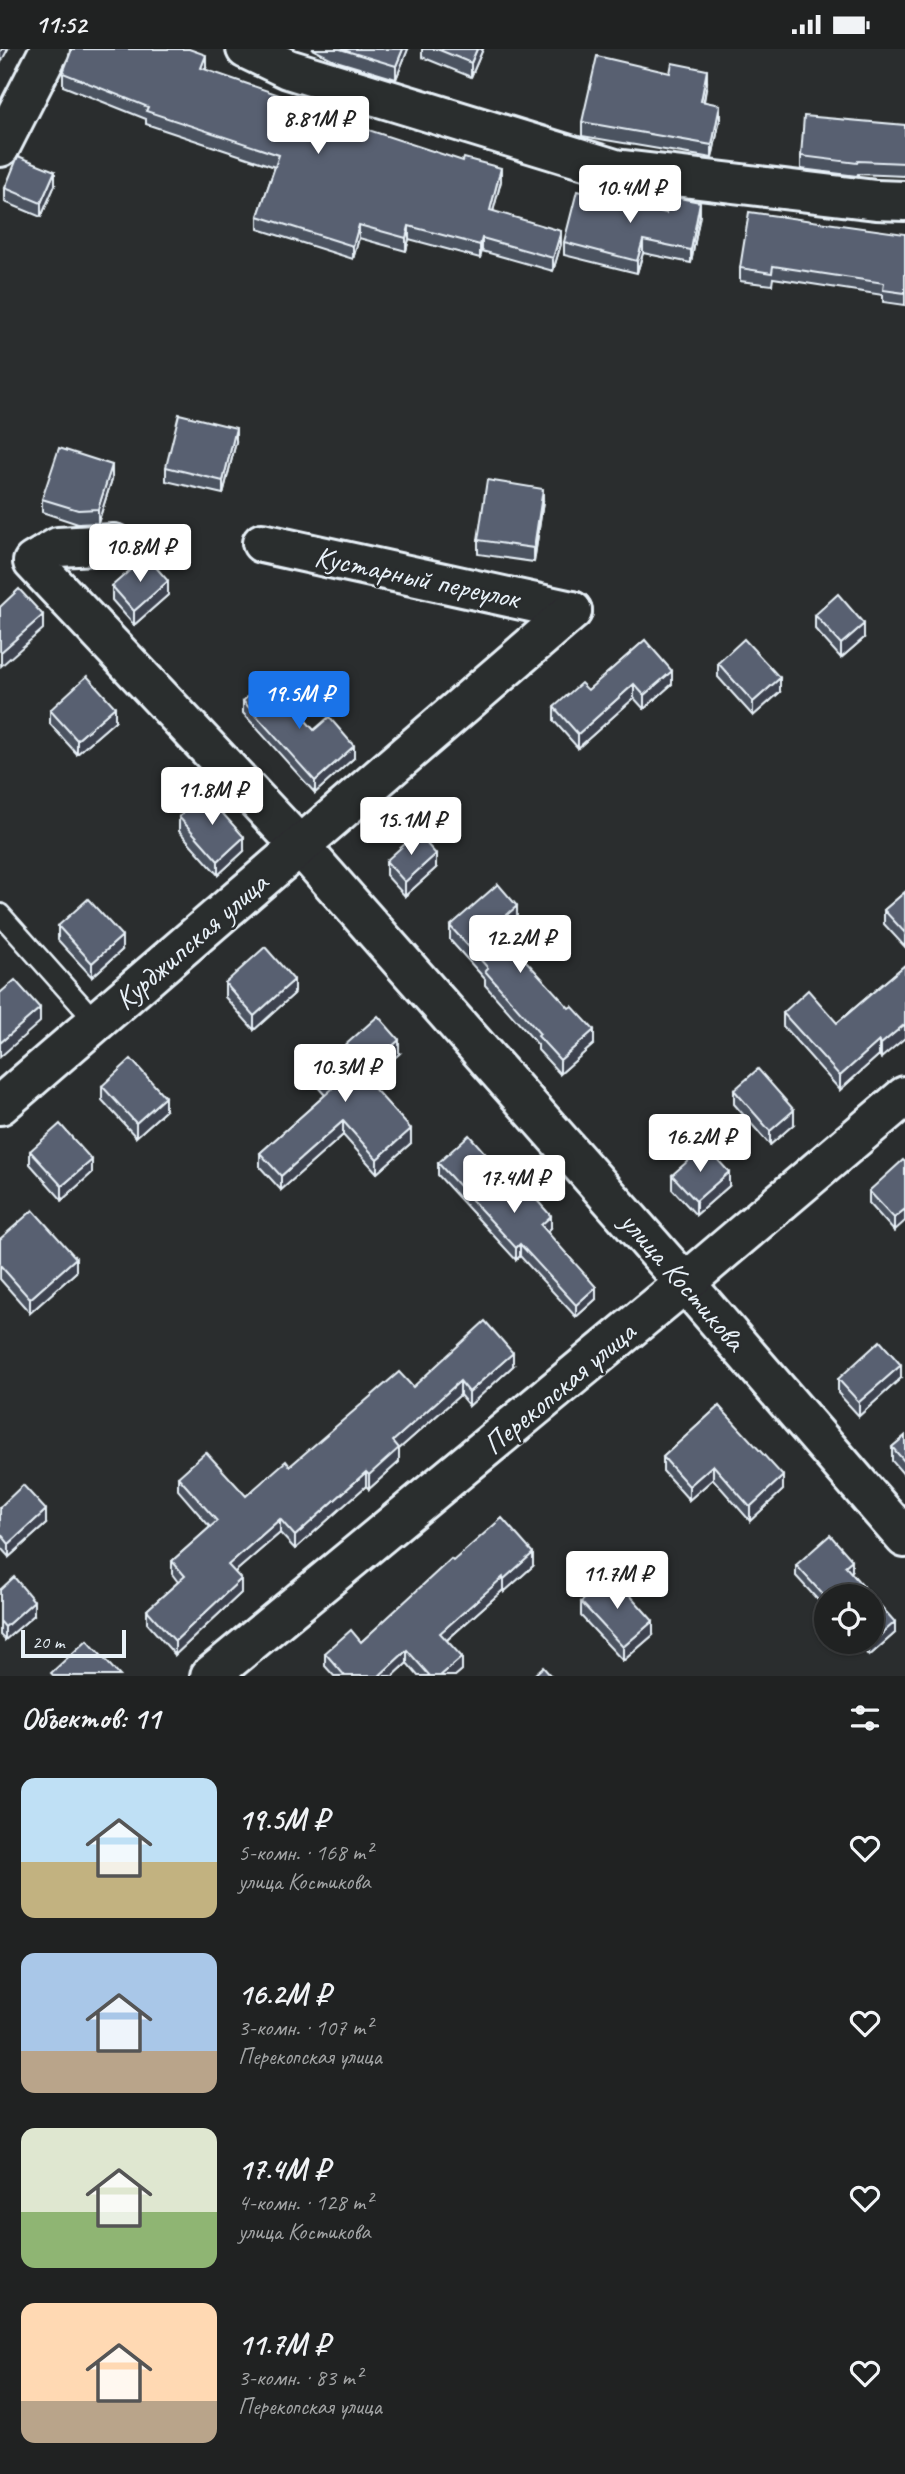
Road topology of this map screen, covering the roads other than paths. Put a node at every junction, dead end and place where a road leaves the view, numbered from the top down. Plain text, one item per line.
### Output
1 (50, 49) edge
2 (246, 49) edge
3 (0, 147) edge
4 (905, 201) edge
5 (261, 543) dead end
6 (114, 544) dead end
7 (572, 611) joint
8 (300, 846) junction
9 (0, 914) edge
10 (96, 1022) junction
11 (905, 1096) edge
12 (0, 1105) edge
13 (685, 1283) junction
14 (905, 1538) edge
15 (210, 1676) edge

1 - 3 street
2 - 4 street
5 - 7 street, Кустарный переулок
6 - 8 street, улица Костикова
7 - 8 street, Курджипская улица
8 - 10 street, Курджипская улица
8 - 13 street, улица Костикова
9 - 10 lane
10 - 12 street, Курджипская улица
11 - 13 street, Перекопская улица
13 - 14 street, улица Костикова
13 - 15 street, Перекопская улица

